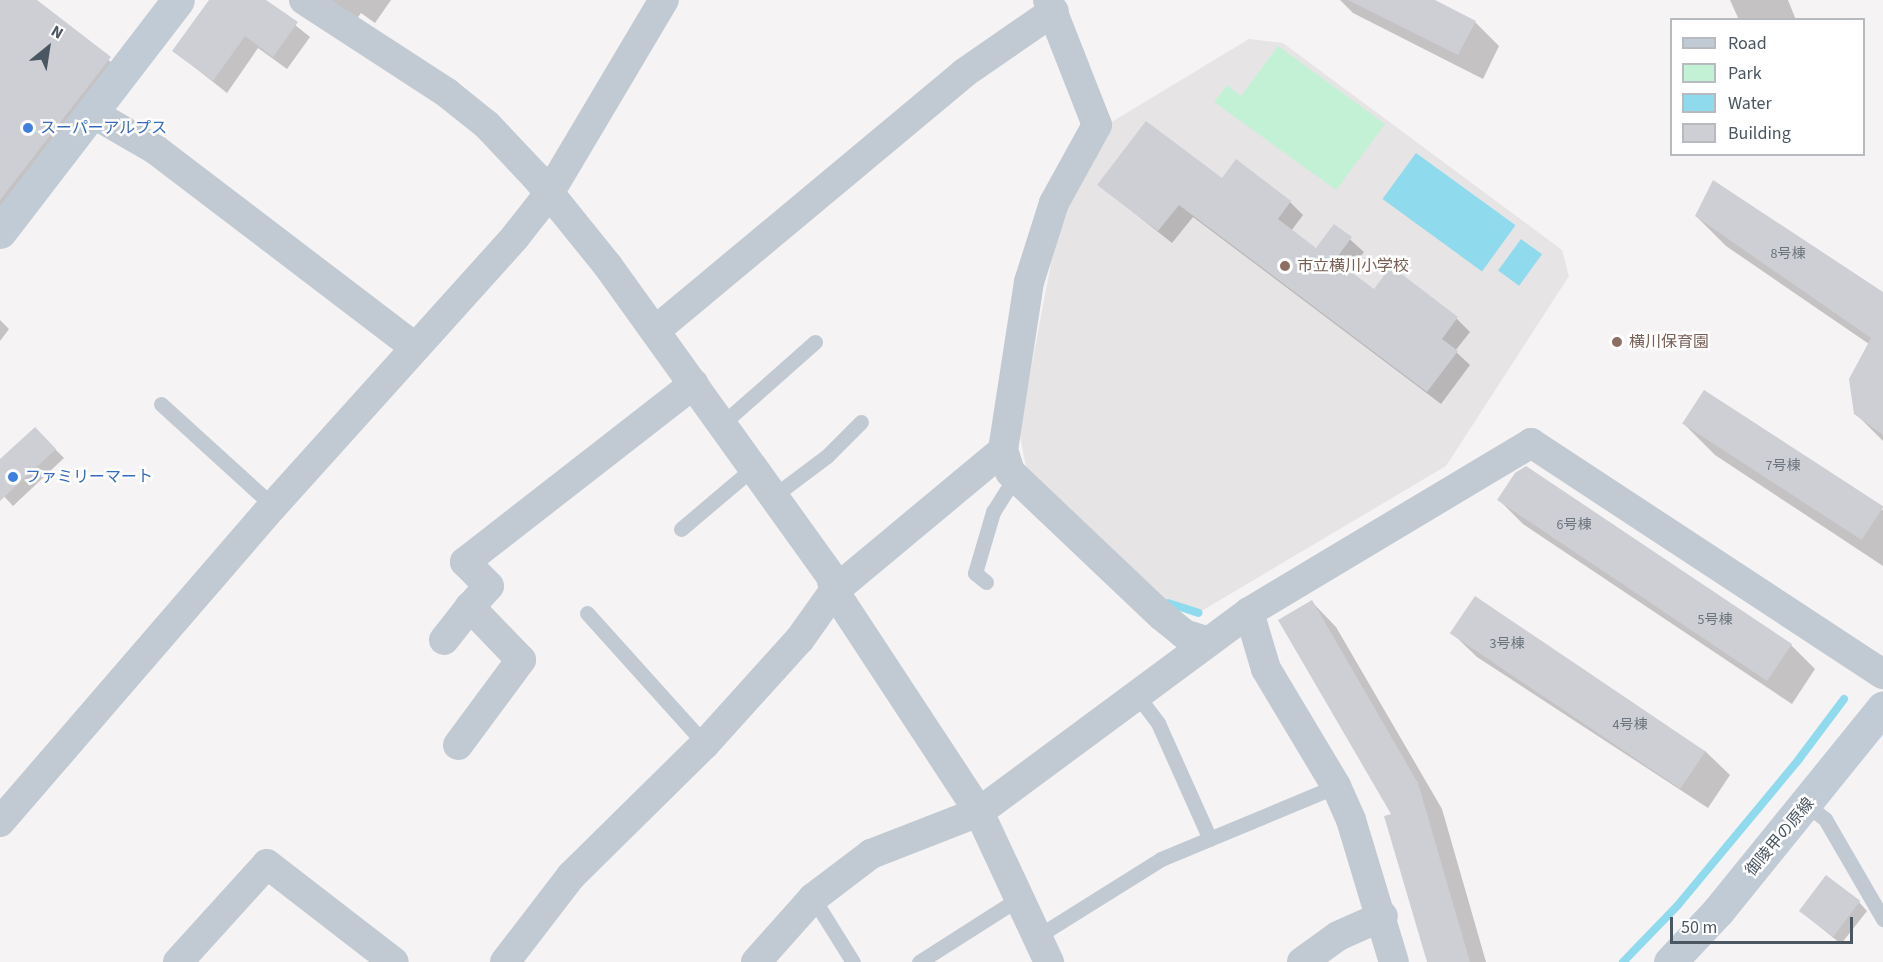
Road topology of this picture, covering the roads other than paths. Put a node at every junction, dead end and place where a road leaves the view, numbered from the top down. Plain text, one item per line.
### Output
1 (178, 0) edge
2 (304, 0) edge
3 (664, 0) edge
4 (1051, 6) edge
5 (94, 114) junction
6 (548, 195) junction
7 (0, 232) edge
8 (656, 330) junction
9 (815, 342) dead end
10 (415, 347) junction
11 (694, 384) junction
12 (161, 404) dead end
13 (861, 422) dead end
14 (722, 424) junction
15 (1003, 450) junction
16 (754, 467) junction
17 (1015, 477) junction
18 (775, 495) junction
19 (273, 506) junction
20 (681, 529) dead end
21 (986, 582) dead end
22 (834, 591) junction
23 (470, 607) junction
24 (1249, 612) junction
25 (586, 613) dead end
26 (444, 640) dead end
27 (1206, 641) junction
28 (1883, 674) edge
29 (1137, 695) junction
30 (1883, 707) edge
31 (705, 744) junction
32 (455, 745) dead end
33 (1336, 786) junction
34 (1807, 805) junction
35 (979, 812) junction
36 (0, 822) edge
37 (1210, 839) junction
38 (813, 898) junction
39 (1018, 899) junction
40 (1383, 916) junction
41 (1883, 919) edge
42 (1043, 949) edge
43 (178, 962) edge
44 (394, 962) edge
45 (505, 962) edge
46 (756, 962) edge
47 (853, 962) edge
48 (919, 962) edge
49 (1302, 962) edge
50 (1394, 962) edge
51 (1670, 962) edge

1 - 5 street
2 - 6 street
3 - 6 street
4 - 8 street
4 - 15 street
5 - 7 street
5 - 10 street
6 - 8 street
6 - 10 street
8 - 11 street
9 - 14 lane
10 - 19 street
11 - 14 street
11 - 23 street
12 - 19 lane
13 - 18 lane
14 - 16 street
15 - 17 street
15 - 22 street
16 - 18 street
16 - 20 lane
17 - 21 lane
17 - 27 street
18 - 22 street
19 - 36 street
22 - 31 street
22 - 35 street
23 - 26 street
23 - 32 street
24 - 27 street
24 - 28 street
24 - 33 street
25 - 31 lane
27 - 29 street
29 - 35 street
29 - 37 lane
30 - 34 street, 御陵甲の原線
31 - 45 street
33 - 37 lane
33 - 40 street
34 - 41 lane
34 - 51 street, 御陵甲の原線
35 - 38 street
35 - 39 street
37 - 42 lane
38 - 46 street
38 - 47 lane
39 - 42 street
39 - 48 lane
40 - 49 street
40 - 50 street
43 - 44 street

